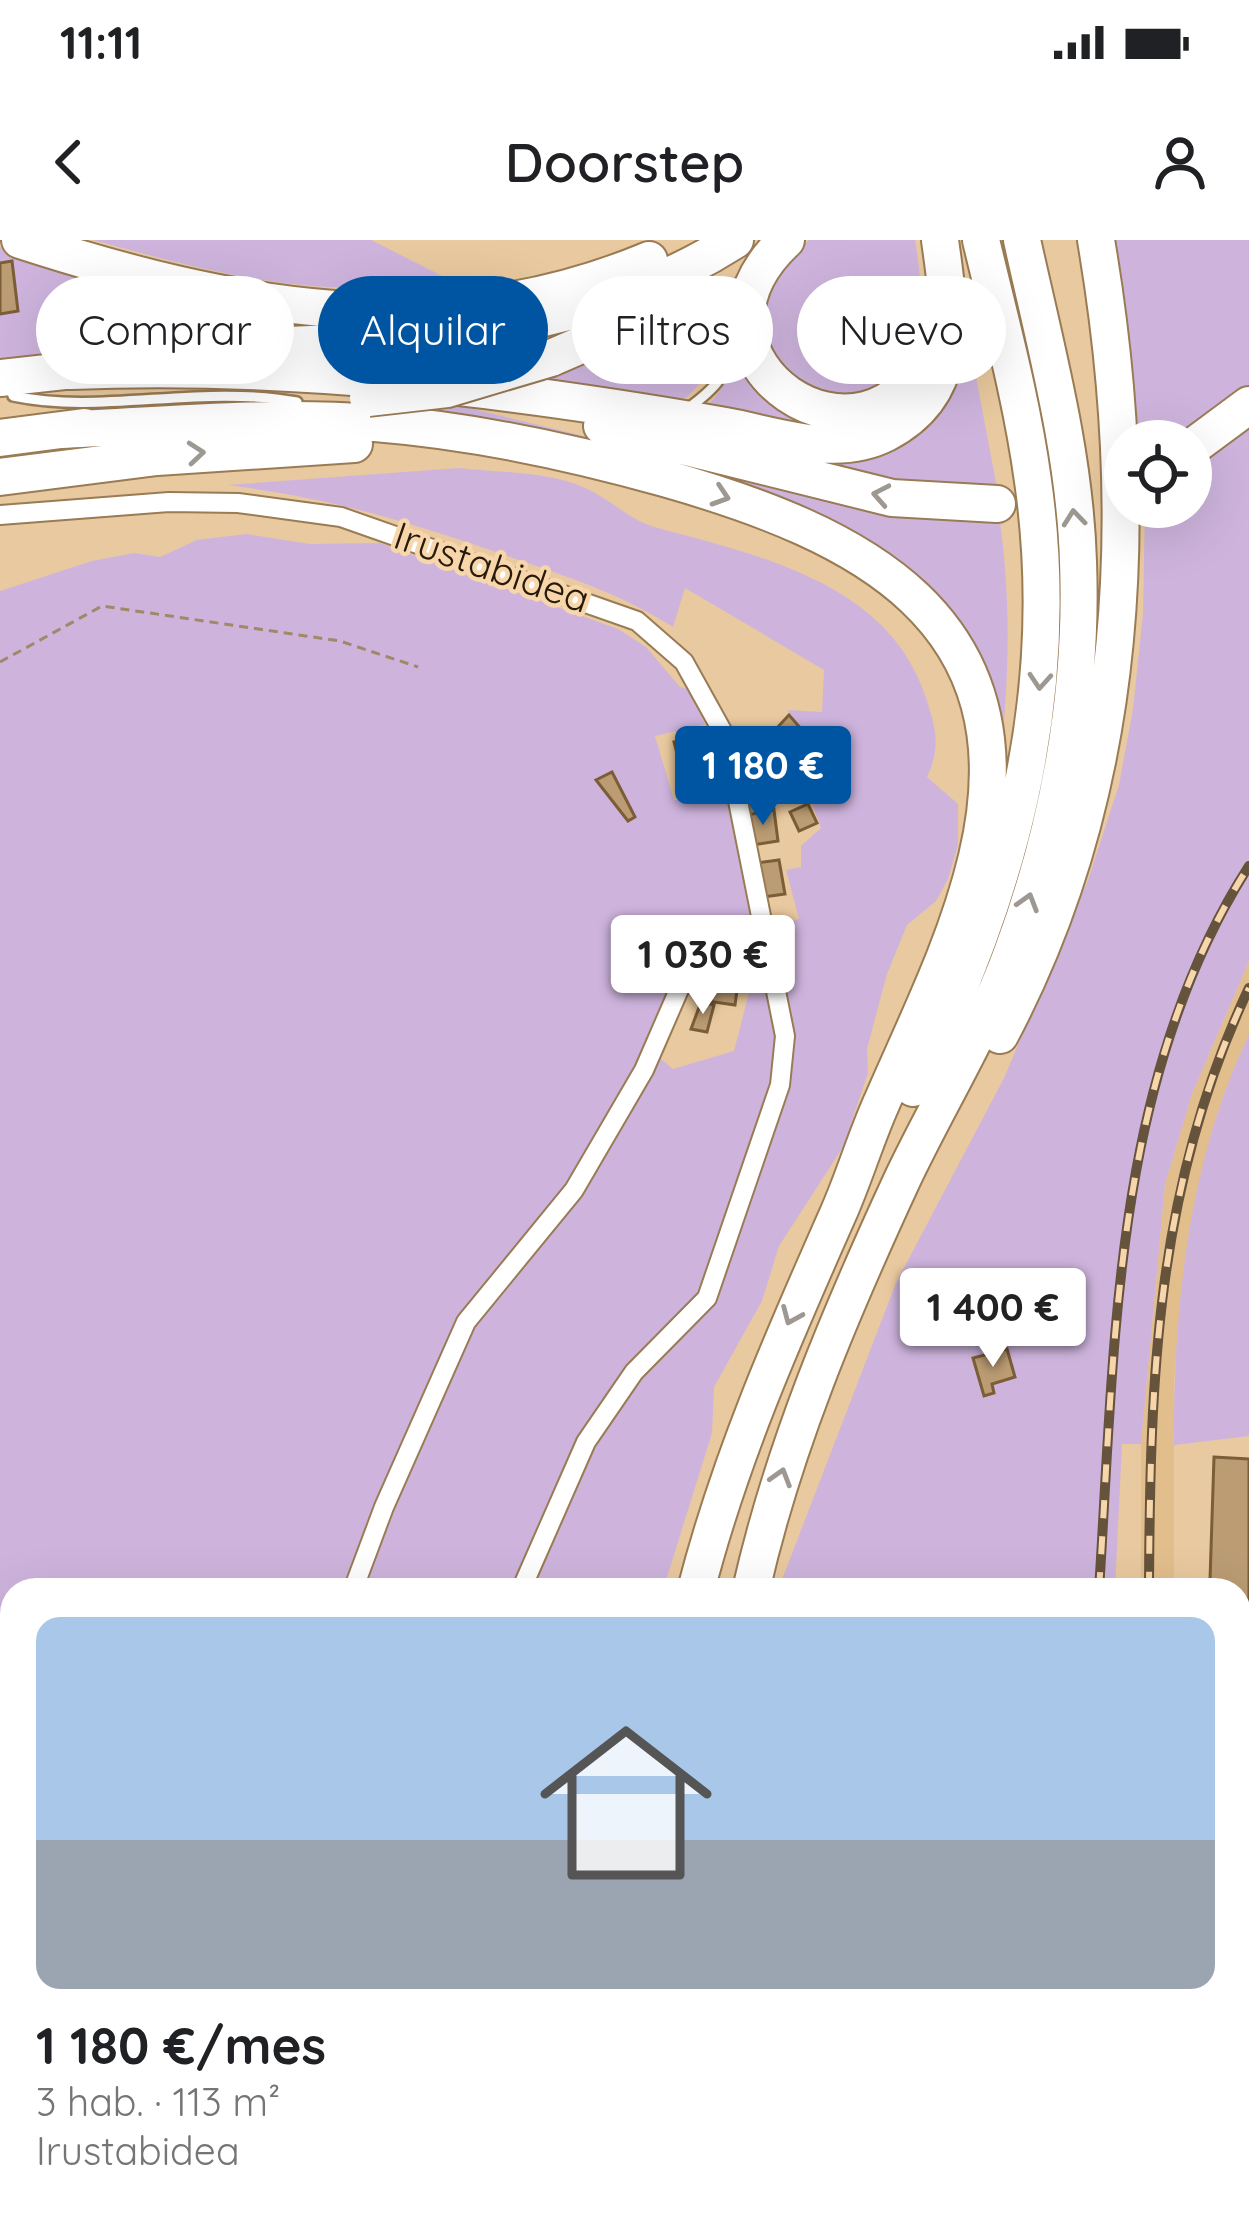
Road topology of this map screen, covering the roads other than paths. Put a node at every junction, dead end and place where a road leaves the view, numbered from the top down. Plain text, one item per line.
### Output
1 (20, 240) edge
2 (693, 240) edge
3 (735, 240) edge
4 (763, 240) edge
5 (785, 240) edge
6 (928, 240) edge
7 (940, 240) edge
8 (966, 240) edge
9 (981, 240) edge
10 (1022, 240) edge
11 (1082, 240) edge
12 (1096, 240) edge
13 (707, 276) edge
14 (294, 344) edge
15 (572, 349) edge
16 (36, 375) edge
17 (3, 378) edge
18 (294, 378) edge
19 (712, 384) edge
20 (356, 386) junction
21 (298, 402) junction
22 (1249, 405) edge
23 (674, 416) junction
24 (1117, 420) edge
25 (1118, 420) edge
26 (61, 430) junction
27 (1212, 432) edge
28 (0, 437) edge
29 (608, 463) junction
30 (0, 477) edge
31 (1034, 481) junction
32 (997, 504) dead end
33 (0, 515) edge
34 (1123, 528) edge
35 (763, 932) junction
36 (840, 1210) junction
37 (878, 1238) junction
38 (357, 1578) edge
39 (526, 1578) edge
40 (700, 1578) edge
41 (755, 1578) edge

1 - 2 highway
3 - 14 highway
4 - 13 highway
5 - 6 highway
7 - 23 highway
8 - 31 highway
9 - 31 highway
37 -> 10 highway
11 - 24 highway
12 - 25 highway
15 - 20 highway, bridge
16 - 17 highway
17 - 21 lane
18 - 20 highway
19 - 23 lane
20 - 21 highway
20 - 23 highway
32 -> 20 highway
21 - 26 highway
22 - 27 highway
26 - 28 highway
26 - 29 highway
30 -> 29 highway
29 -> 36 highway
31 -> 36 highway
33 - 35 street, Irustabidea
34 - 37 highway
35 - 38 street
35 - 39 street, Irustabidea
36 -> 40 highway
41 -> 37 highway

